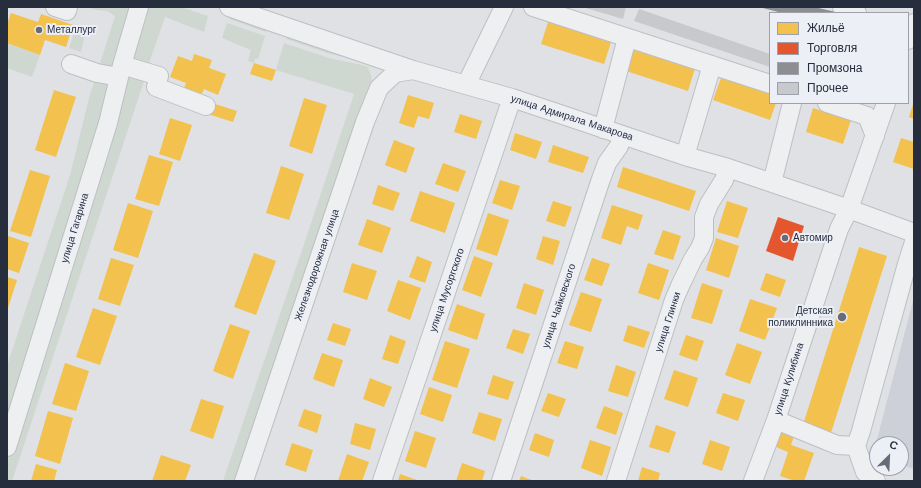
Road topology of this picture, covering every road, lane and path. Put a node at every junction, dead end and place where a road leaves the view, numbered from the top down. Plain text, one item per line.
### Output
1 (55, 7) edge
2 (68, 7) edge
3 (139, 7) edge
4 (229, 7) edge
5 (504, 7) edge
6 (532, 7) edge
7 (842, 7) edge
8 (854, 12) edge
9 (627, 38) junction
10 (71, 64) dead end
11 (712, 65) junction
12 (413, 70) junction
13 (121, 71) junction
14 (466, 84) junction
15 (769, 84) edge
16 (512, 98) junction
17 (792, 104) edge
18 (830, 104) edge
19 (886, 104) edge
20 (206, 106) dead end
21 (603, 129) junction
22 (622, 135) junction
23 (875, 136) junction
24 (686, 156) junction
25 (728, 168) junction
26 (772, 183) junction
27 (849, 209) junction
28 (914, 233) edge
29 (914, 242) edge
30 (776, 420) junction
31 (856, 446) junction
32 (7, 447) edge
33 (244, 481) edge
34 (382, 481) edge
35 (501, 481) edge
36 (616, 481) edge
37 (753, 481) edge
38 (876, 481) edge

1 - 2 street
3 - 13 street, улица Гагарина
4 - 12 street, улица Адмирала Макарова
5 - 14 street
6 - 9 street
7 - 8 street
9 - 11 street
9 - 21 street
10 - 13 street
11 - 15 street
11 - 24 street
12 - 14 street, улица Адмирала Макарова
12 - 33 street, Железнодорожная улица
13 - 20 street
13 - 32 street, улица Гагарина
14 - 16 street, улица Адмирала Макарова
16 - 21 street, улица Адмирала Макарова
16 - 34 street, улица Мусоргского
17 - 26 street
18 - 23 street
19 - 23 street, улица Кулибина
21 - 22 street, улица Адмирала Макарова
22 - 24 street, улица Адмирала Макарова
22 - 35 street, улица Чайковского
23 - 27 street, улица Кулибина
24 - 25 street, улица Адмирала Макарова
25 - 26 street, улица Адмирала Макарова
25 - 36 street, улица Глинки
26 - 27 street, улица Адмирала Макарова
27 - 28 street, улица Адмирала Макарова
27 - 30 street, улица Кулибина
29 - 31 street
30 - 31 street
30 - 37 street, улица Кулибина
31 - 38 street

